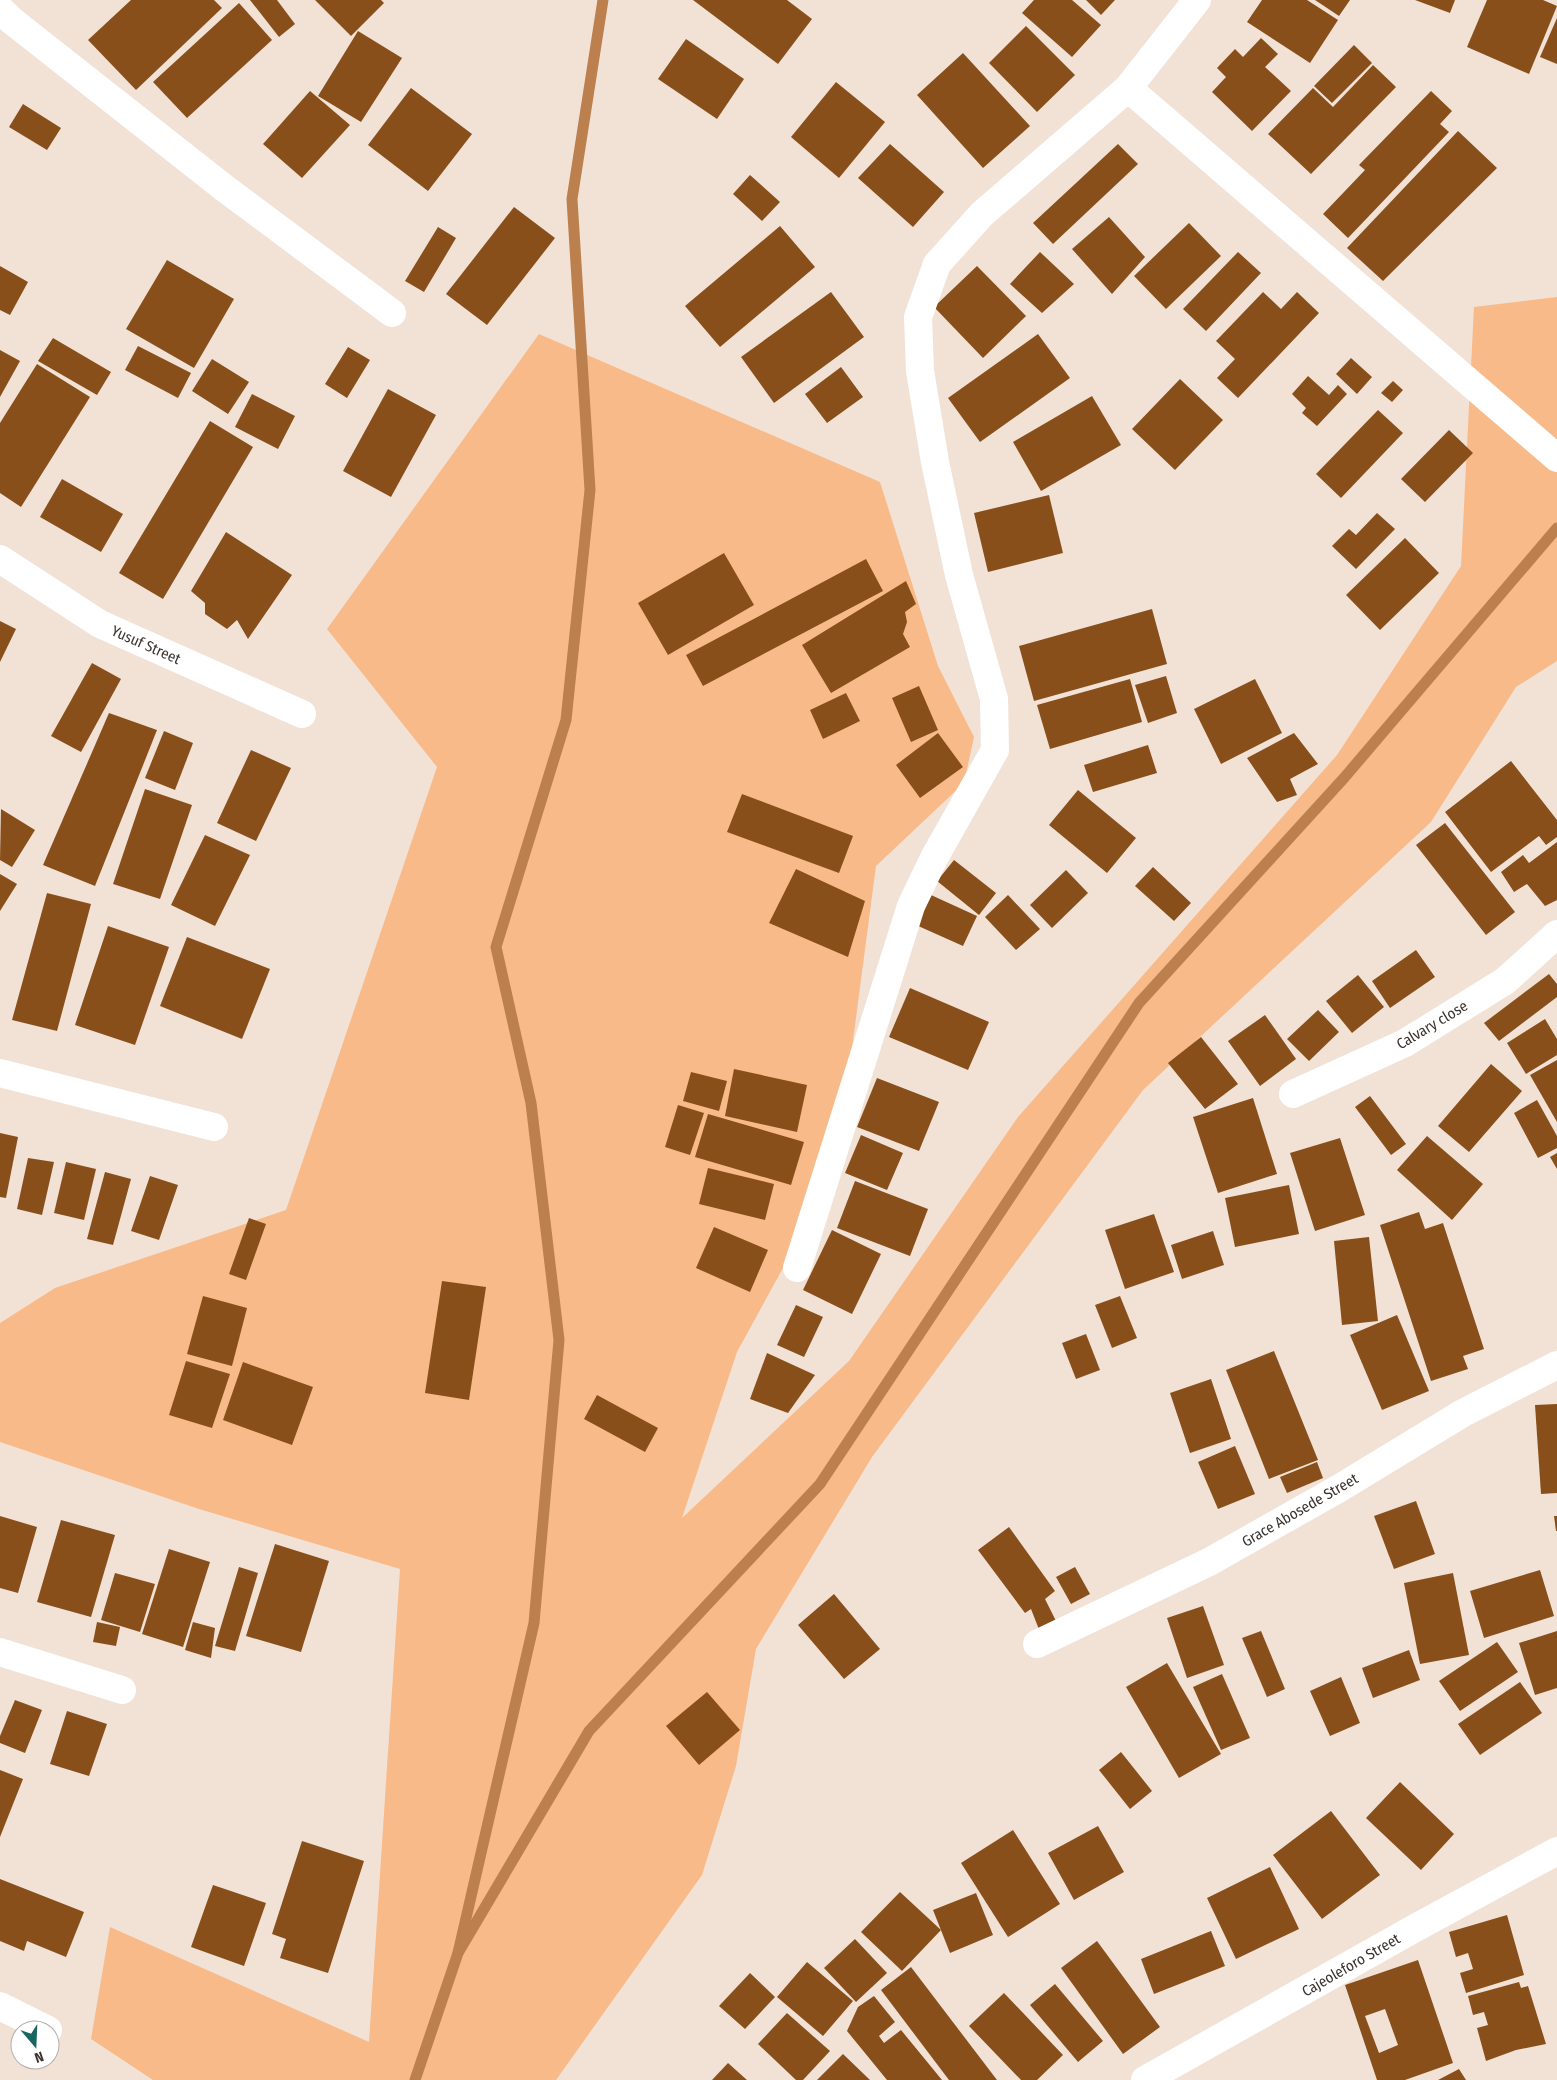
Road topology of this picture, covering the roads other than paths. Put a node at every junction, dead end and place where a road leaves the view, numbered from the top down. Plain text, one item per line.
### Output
1 (1197, 0) edge
2 (0, 9) edge
3 (1128, 88) junction
4 (392, 313) dead end
5 (1557, 458) edge
6 (0, 559) edge
7 (302, 714) dead end
8 (1557, 934) edge
9 (0, 1073) edge
10 (1293, 1094) dead end
11 (214, 1127) dead end
12 (797, 1268) dead end
13 (1557, 1365) edge
14 (1038, 1644) dead end
15 (0, 1652) edge
16 (122, 1690) dead end
17 (1557, 1851) edge
18 (0, 2006) edge
19 (29, 2020) edge
20 (1146, 2080) edge

1 - 3 street
2 - 4 street
3 - 5 street
3 - 12 street
6 - 7 street, Yusuf Street
8 - 10 street, Calvary close
9 - 11 street
13 - 14 street, Grace Abosede Street
15 - 16 street
17 - 20 street, Cajeoleforo Street
18 - 19 street

